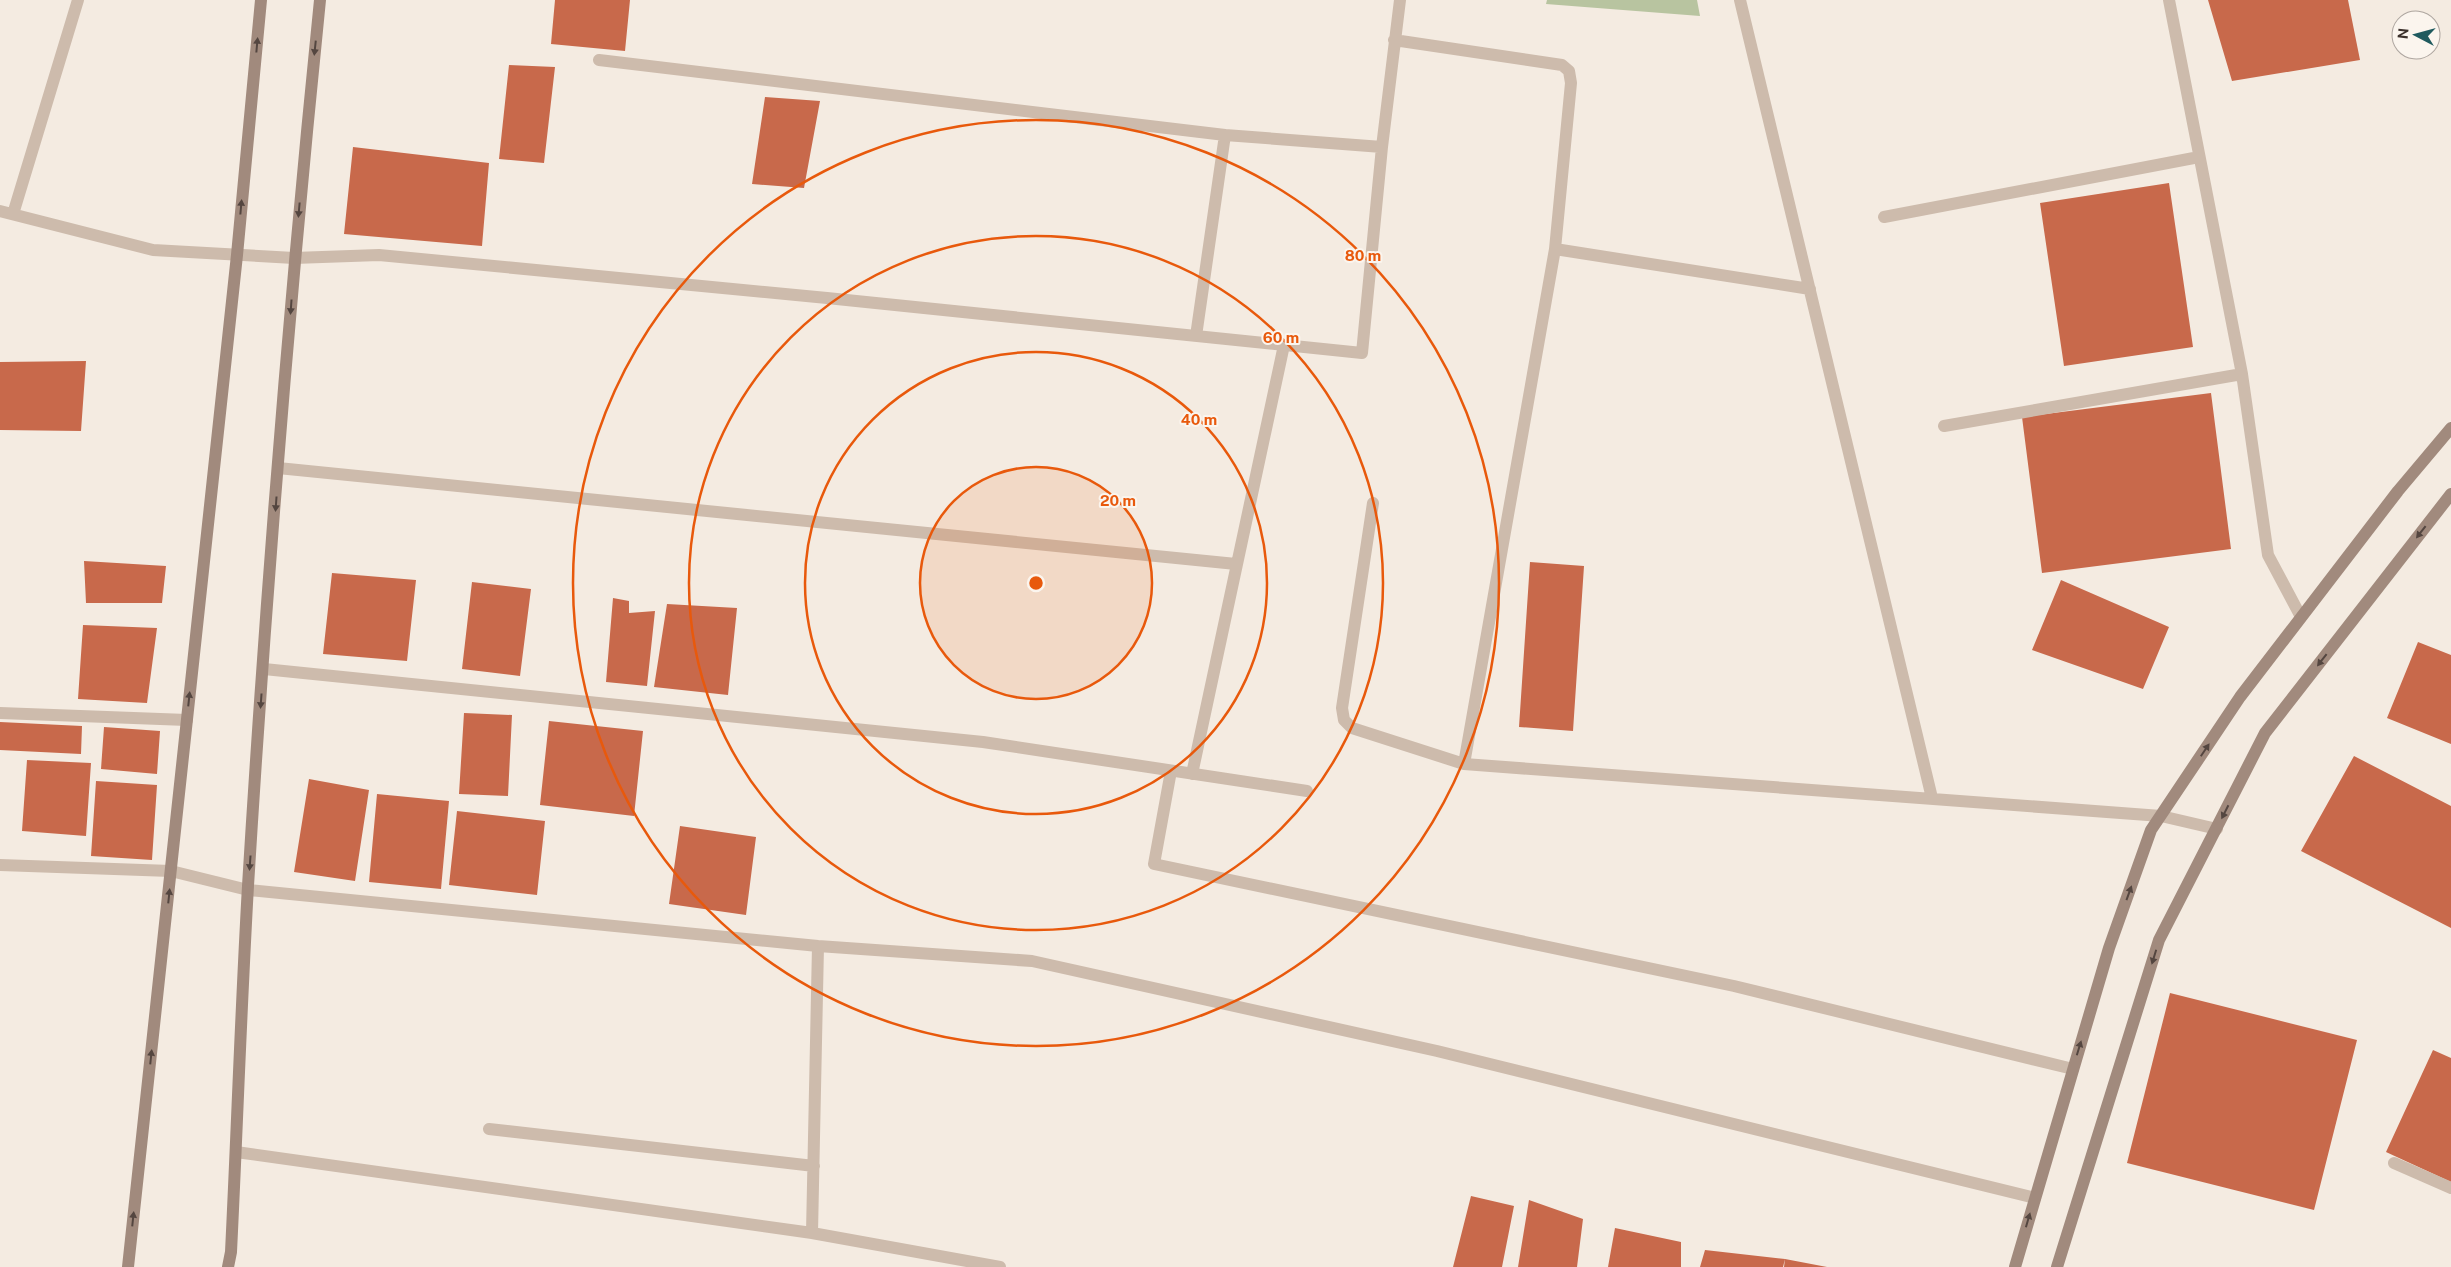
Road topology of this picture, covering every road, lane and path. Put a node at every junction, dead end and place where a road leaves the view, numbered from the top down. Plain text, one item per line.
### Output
1 (78, 0) edge
2 (261, 0) edge
3 (320, 0) edge
4 (1400, 0) edge
5 (1740, 0) edge
6 (2169, 0) edge
7 (1394, 40) junction
8 (599, 60) dead end
9 (1225, 135) junction
10 (1382, 147) junction
11 (2199, 157) junction
12 (6, 213) edge
13 (1884, 217) dead end
14 (1555, 249) junction
15 (237, 255) junction
16 (294, 258) junction
17 (1810, 289) junction
18 (1196, 336) junction
19 (1284, 345) junction
20 (2242, 374) junction
21 (1944, 426) dead end
22 (2451, 428) edge
23 (278, 468) junction
24 (2451, 494) edge
25 (1373, 503) dead end
26 (1236, 564) junction
27 (2301, 617) junction
28 (264, 669) junction
29 (0, 713) edge
30 (187, 720) junction
31 (1464, 764) junction
32 (1172, 771) junction
33 (1192, 774) junction
34 (1307, 791) dead end
35 (1932, 798) junction
36 (2161, 816) junction
37 (2216, 830) junction
38 (0, 865) edge
39 (171, 872) junction
40 (248, 890) junction
41 (818, 946) junction
42 (2073, 1069) junction
43 (489, 1129) dead end
44 (236, 1152) junction
45 (2394, 1163) dead end
46 (814, 1166) junction
47 (2451, 1188) edge
48 (2035, 1198) junction
49 (812, 1233) junction
50 (128, 1267) edge
51 (228, 1267) edge
52 (1000, 1267) edge
53 (2015, 1267) edge
54 (2057, 1267) edge

1 - 12 street
15 -> 2 street
3 -> 16 street
4 - 7 street
5 - 17 street
6 - 11 street
7 - 10 street
7 - 14 street
8 - 9 street
9 - 10 street
9 - 18 street
10 - 19 street
11 - 13 street
11 - 20 street
12 - 15 street
14 - 17 street
14 - 31 street
15 - 16 street
30 -> 15 street
16 - 18 street
16 -> 23 street
17 - 35 street
18 - 19 street
19 - 26 street
20 - 21 street
20 - 27 street
22 - 27 street
23 - 26 street
23 -> 28 street
24 -> 37 street
25 - 31 street
26 - 33 street
36 -> 27 street
28 - 32 street
28 -> 40 street
29 - 30 street
30 - 39 street
31 - 35 street
32 - 33 street
32 - 42 street
33 - 34 street
35 - 36 street
36 - 37 street
42 -> 36 street
37 -> 54 street
38 - 39 street
39 - 40 street
50 -> 39 street
40 - 41 street
40 - 44 street
41 - 46 street
41 - 48 street
42 - 48 street
43 - 46 street
44 - 49 street
44 - 51 street
45 - 47 street
46 - 49 street
53 -> 48 street
49 - 52 street

